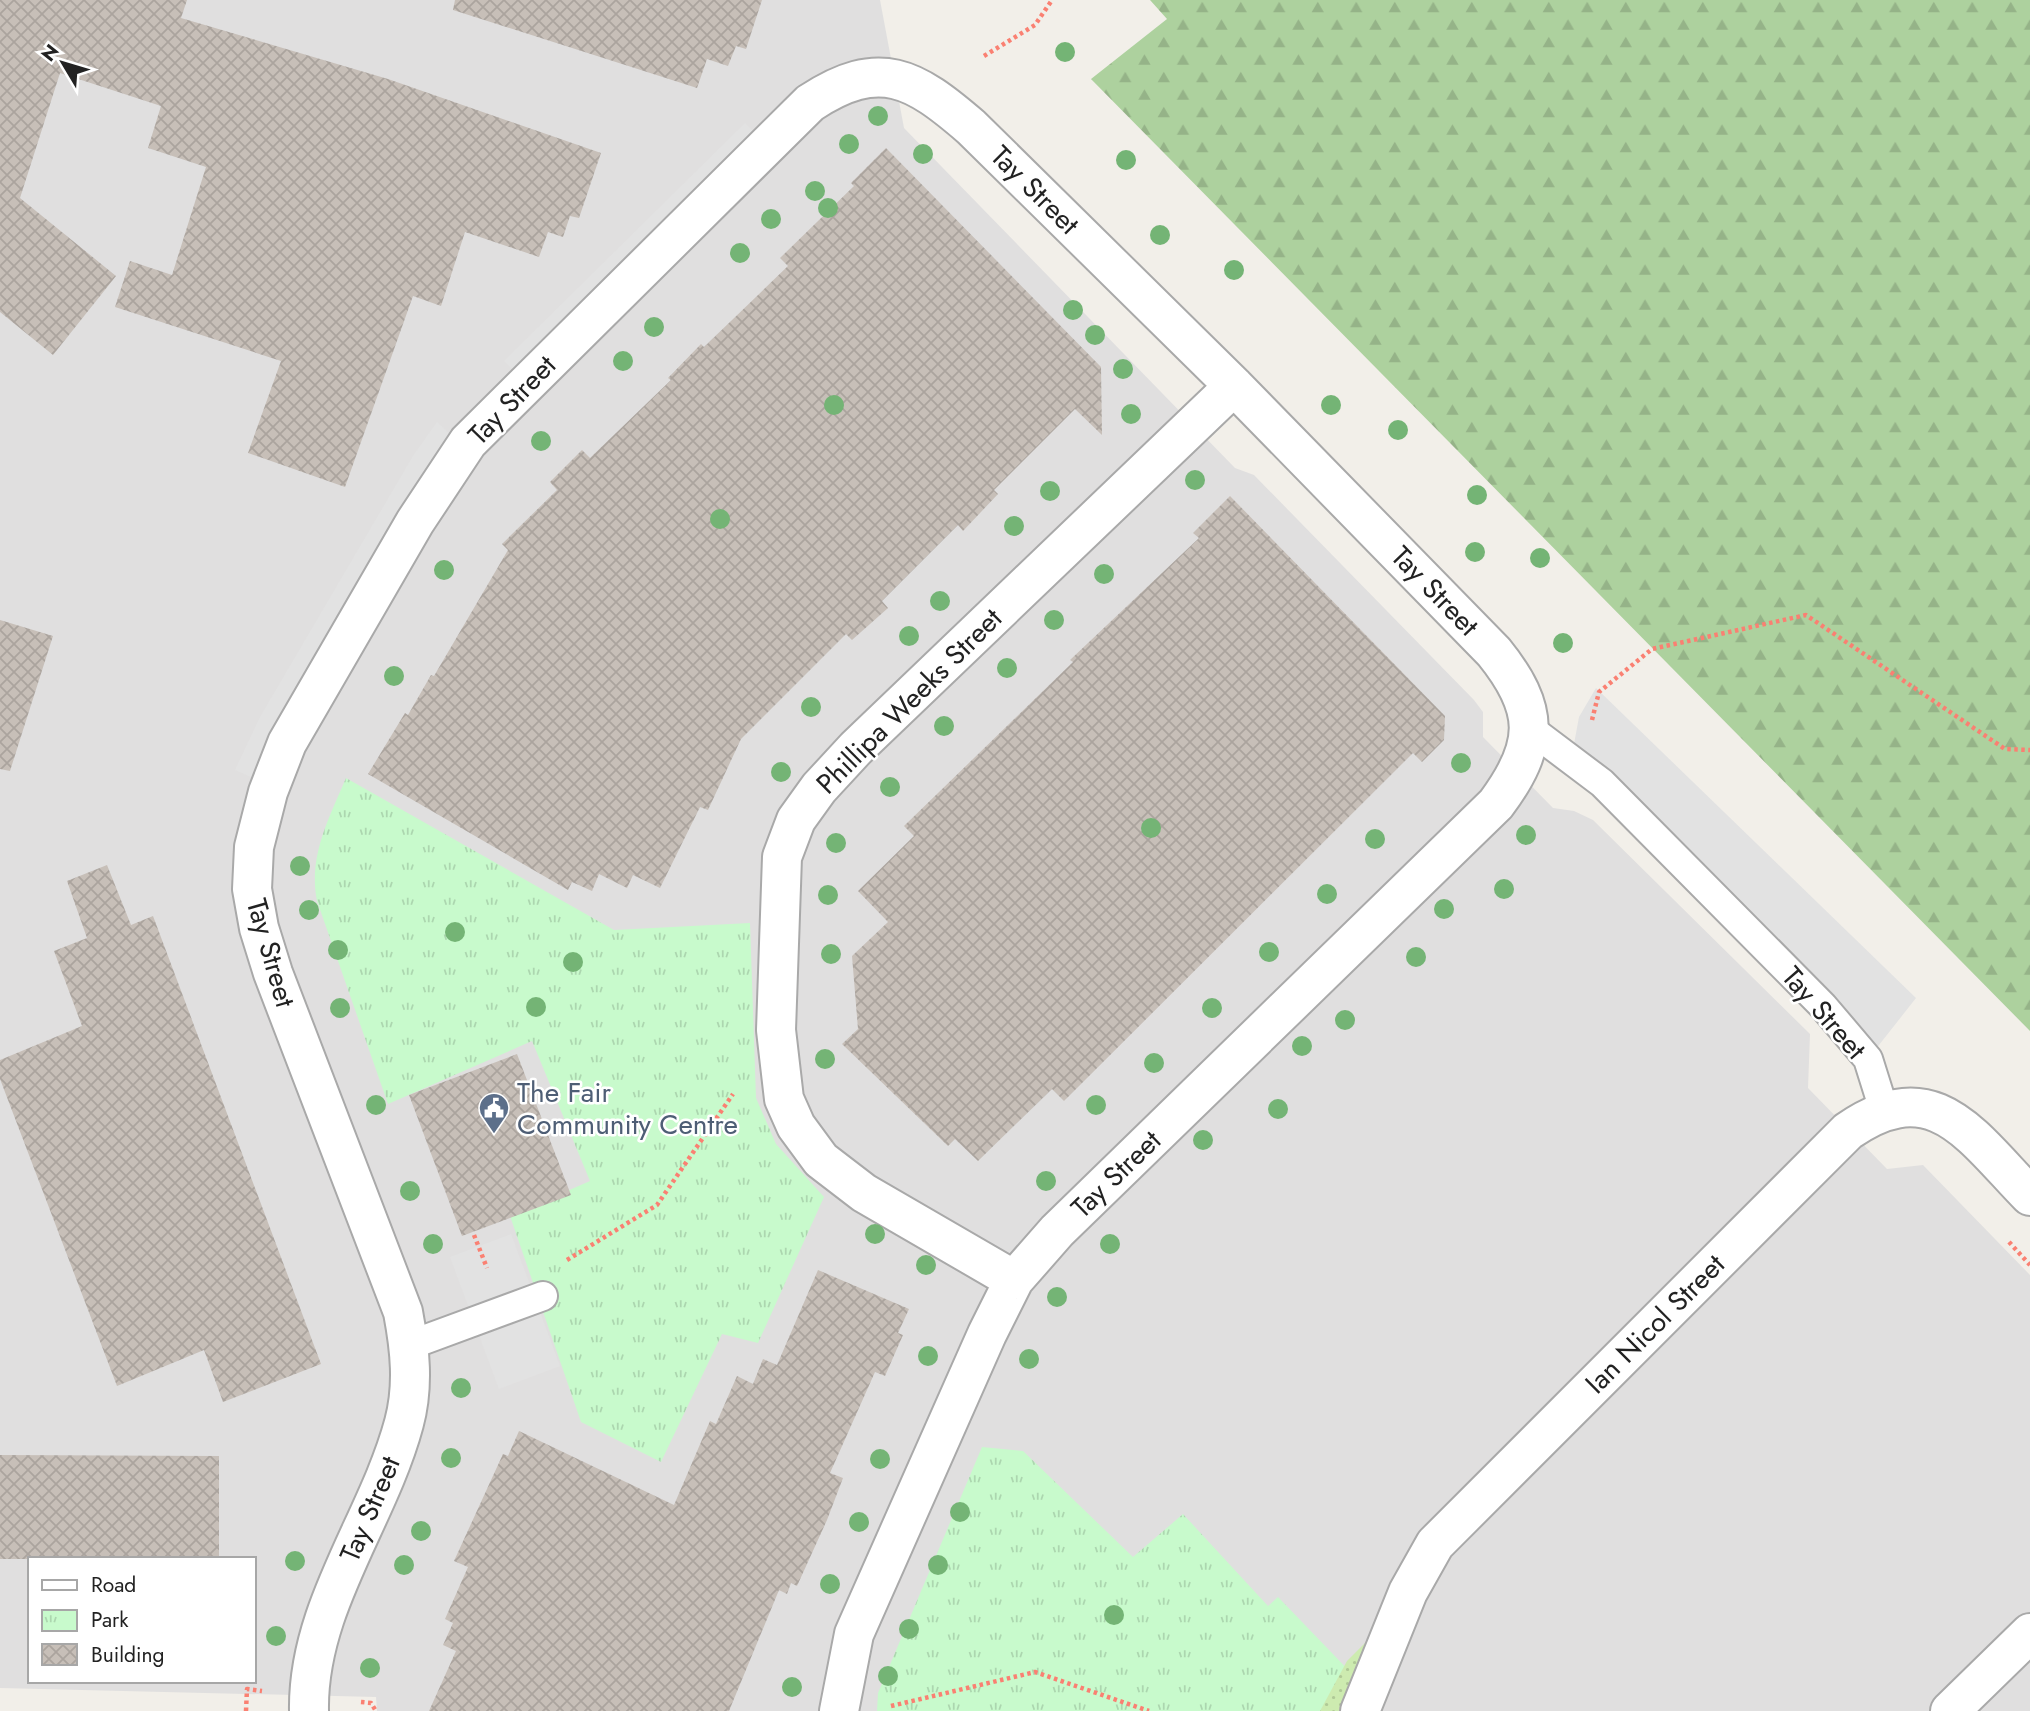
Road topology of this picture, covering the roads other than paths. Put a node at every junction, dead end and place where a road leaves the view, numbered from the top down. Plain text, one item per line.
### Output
1 (1234, 386) junction
2 (1529, 728) junction
3 (1884, 1110) junction
4 (2030, 1196) edge
5 (1014, 1280) junction
6 (543, 1296) road end
7 (410, 1345) junction
8 (2030, 1633) edge
9 (309, 1711) edge
10 (839, 1711) edge
11 (1360, 1711) edge
12 (1950, 1711) edge

1 - 2 street, Tay Street
1 - 5 street, Phillipa Weeks Street
1 - 7 street, Tay Street
2 - 3 lane, Tay Street
2 - 5 street, Tay Street
3 - 4 street, Ian Nicol Street
3 - 11 street, Ian Nicol Street
5 - 10 street, Tay Street
6 - 7 lane
7 - 9 street, Tay Street
8 - 12 street

